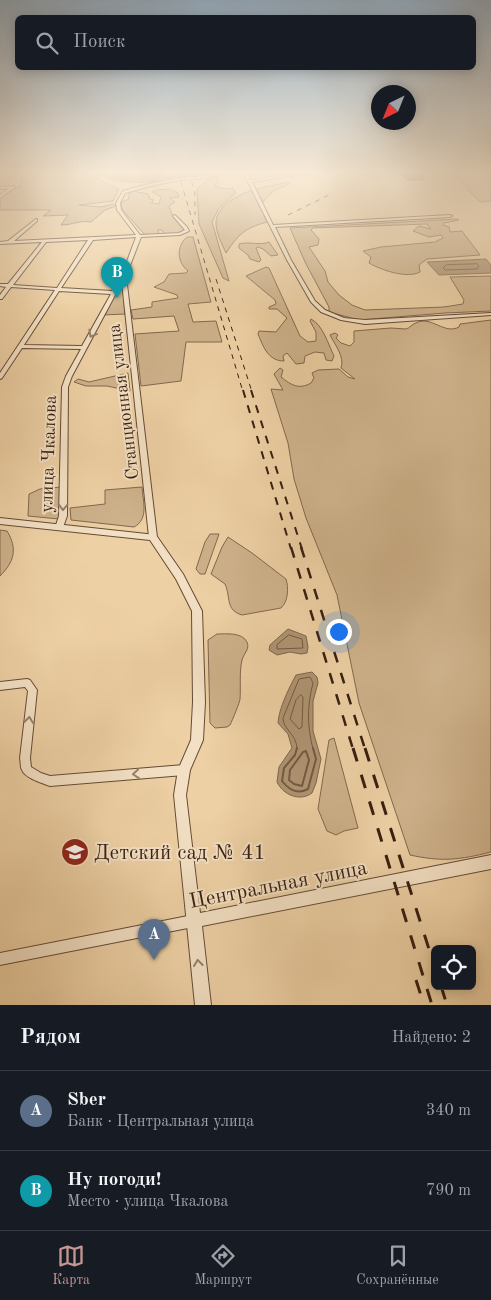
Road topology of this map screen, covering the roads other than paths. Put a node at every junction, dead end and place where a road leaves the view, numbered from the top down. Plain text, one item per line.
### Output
1 (126, 219) edge
2 (177, 219) edge
3 (269, 219) edge
4 (398, 219) edge
5 (36, 220) dead end
6 (272, 226) junction
7 (139, 236) junction
8 (91, 239) junction
9 (45, 241) junction
10 (0, 243) edge
11 (9, 243) junction
12 (0, 285) edge
13 (122, 285) junction
14 (10, 286) junction
15 (59, 290) junction
16 (114, 294) junction
17 (0, 298) edge
18 (491, 314) edge
19 (21, 346) junction
20 (84, 348) junction
21 (0, 377) edge
22 (0, 521) edge
23 (59, 528) junction
24 (153, 536) junction
25 (0, 686) edge
26 (184, 770) junction
27 (491, 862) edge
28 (416, 877) joint
29 (194, 921) junction
30 (0, 959) edge
31 (204, 1005) edge

1 - 7 street
2 - 7 street
3 - 6 street
4 - 6 street
5 - 11 street
6 - 18 street
7 - 8 street
7 - 13 street, улица Чкалова
8 - 9 street
8 - 15 street
9 - 11 street
9 - 14 street
10 - 11 street
12 - 14 street
13 - 16 street, улица Чкалова
13 - 24 street, Станционная улица
14 - 15 street
14 - 17 street
15 - 16 street
15 - 19 street
16 -> 20 street, улица Чкалова
19 - 20 street
19 - 21 street
20 -> 23 street, улица Чкалова
22 - 23 street
23 - 24 street
24 - 26 street
26 -> 25 street
26 - 29 street
27 - 28 street
28 - 29 street, Центральная улица
29 - 30 street, Центральная улица
31 -> 29 street

